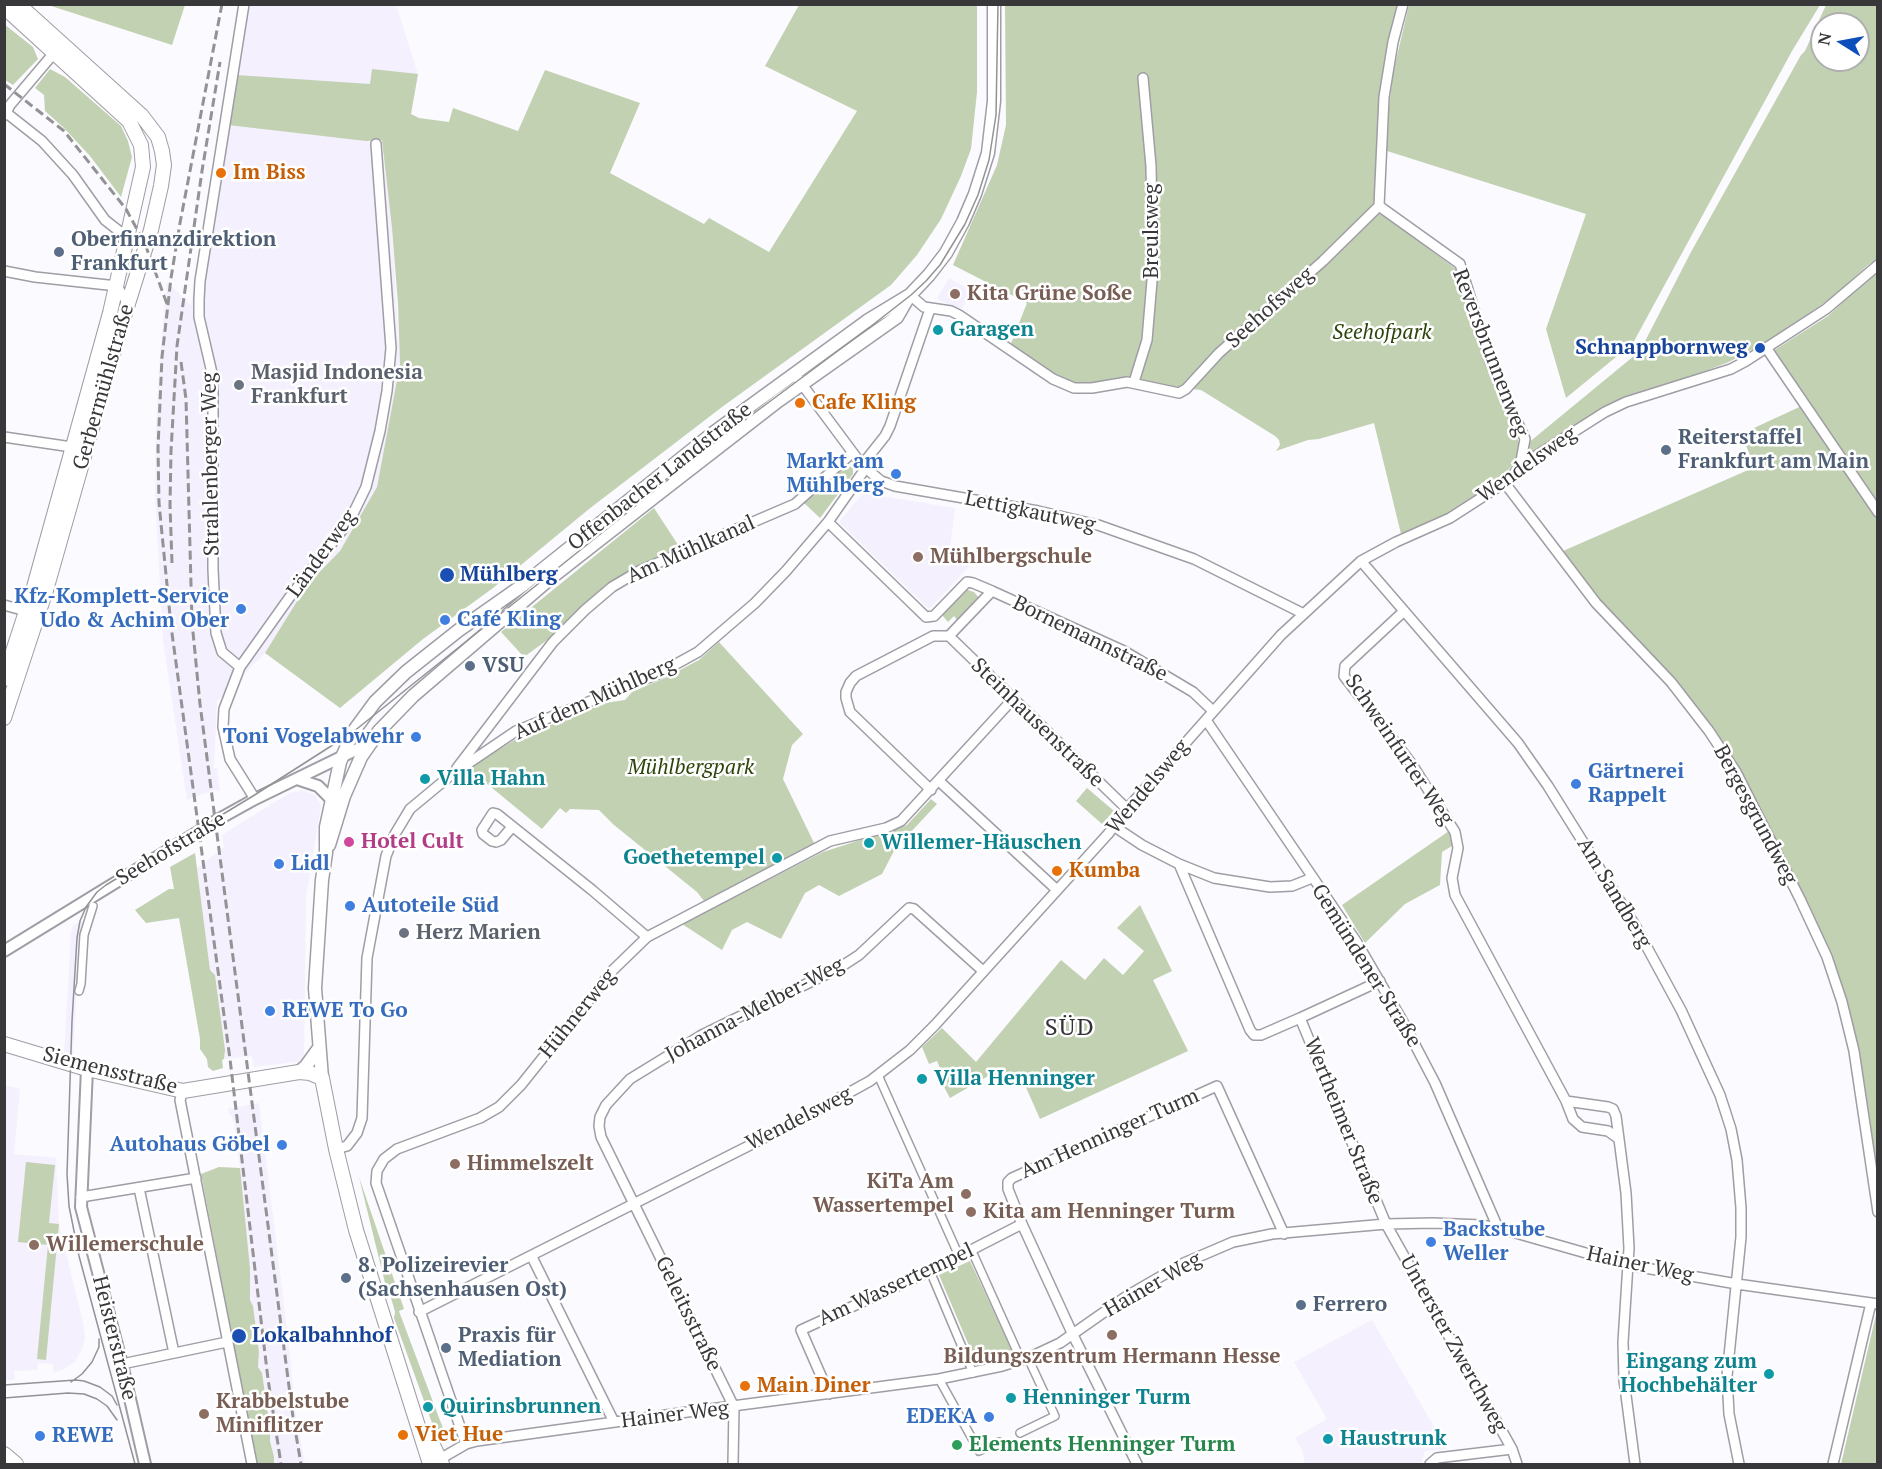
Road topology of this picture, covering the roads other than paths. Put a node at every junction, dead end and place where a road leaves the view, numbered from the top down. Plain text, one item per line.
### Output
1 (18, 4) edge
2 (244, 4) edge
3 (994, 4) edge
4 (1403, 4) edge
5 (4, 7) edge
6 (55, 46) junction
7 (1143, 78) dead end
8 (5, 113) edge
9 (376, 144) dead end
10 (143, 167) junction
11 (162, 186) junction
12 (1379, 206) junction
13 (127, 233) junction
14 (1878, 265) edge
15 (4, 271) edge
16 (117, 286) junction
17 (910, 295) junction
18 (128, 304) junction
19 (930, 309) junction
20 (1767, 349) junction
21 (794, 374) junction
22 (1134, 382) junction
23 (802, 385) junction
24 (4, 437) edge
25 (73, 448) junction
26 (852, 453) junction
27 (82, 462) junction
28 (1520, 466) junction
29 (863, 467) junction
30 (1504, 482) junction
31 (1878, 512) edge
32 (828, 522) junction
33 (1361, 561) junction
34 (992, 591) junction
35 (4, 606) edge
36 (27, 610) junction
37 (1403, 612) junction
38 (1302, 614) junction
39 (478, 617) junction
40 (35, 625) junction
41 (488, 631) junction
42 (949, 636) junction
43 (240, 667) junction
44 (4, 679) edge
45 (1013, 699) junction
46 (1213, 711) junction
47 (4, 718) edge
48 (1206, 720) junction
49 (372, 741) junction
50 (342, 756) junction
51 (452, 775) junction
52 (297, 779) junction
53 (939, 781) junction
54 (931, 790) junction
55 (255, 799) junction
56 (332, 800) junction
57 (1127, 809) junction
58 (512, 826) dead end
59 (1115, 827) junction
60 (326, 853) junction
61 (1179, 864) junction
62 (1312, 878) junction
63 (1057, 890) junction
64 (93, 906) dead end
65 (647, 937) junction
66 (4, 951) edge
67 (983, 971) junction
68 (1380, 981) junction
69 (79, 991) dead end
70 (1300, 1018) junction
71 (4, 1044) edge
72 (319, 1048) junction
73 (87, 1069) junction
74 (300, 1072) junction
75 (878, 1075) junction
76 (322, 1078) junction
77 (183, 1091) junction
78 (1566, 1101) junction
79 (1619, 1139) junction
80 (336, 1149) junction
81 (196, 1178) junction
82 (139, 1188) junction
83 (81, 1197) junction
84 (634, 1203) junction
85 (1878, 1212) edge
86 (1022, 1224) junction
87 (1386, 1224) junction
88 (1498, 1228) junction
89 (1284, 1234) junction
90 (971, 1249) junction
91 (959, 1256) junction
92 (531, 1257) junction
93 (1628, 1265) junction
94 (930, 1271) junction
95 (1737, 1284) junction
96 (1874, 1304) edge
97 (419, 1312) junction
98 (1073, 1335) junction
99 (227, 1342) junction
100 (174, 1353) junction
101 (1024, 1359) junction
102 (122, 1364) junction
103 (973, 1373) junction
104 (939, 1379) junction
105 (830, 1394) junction
106 (734, 1407) junction
107 (614, 1422) junction
108 (1020, 1433) dead end
109 (999, 1442) dead end
110 (466, 1444) junction
111 (1512, 1449) junction
112 (4, 1454) edge
113 (437, 1463) edge
114 (16, 1464) edge
115 (145, 1464) edge
116 (252, 1464) edge
117 (733, 1464) edge
118 (1137, 1464) edge
119 (1430, 1464) edge
120 (1517, 1464) edge
121 (1635, 1464) edge
122 (1739, 1464) edge
123 (1833, 1464) edge

1 - 6 main road, Gerbermühlstraße
2 - 43 street, Strahlenberger Weg
3 - 17 main road, Offenbacher Landstraße
4 - 12 street
5 - 6 main road, Gerbermühlstraße
6 - 8 street
6 - 10 main road, Gerbermühlstraße
6 - 11 main road, Gerbermühlstraße
7 - 22 street, Breulsweg
8 - 13 street
9 - 43 street, Länderweg
10 - 11 main road
10 - 13 main road, Gerbermühlstraße
11 - 18 main road, Gerbermühlstraße
12 - 22 street, Seehofsweg
12 - 28 street, Reversbrunnenweg
13 - 16 main road, Gerbermühlstraße
14 - 20 street, Wendelsweg
15 - 16 street
16 - 18 street
16 - 25 main road, Gerbermühlstraße
17 - 19 street
17 - 21 main road, Offenbacher Landstraße
17 - 23 main road, Offenbacher Landstraße
18 - 27 main road, Gerbermühlstraße
19 - 22 street
19 - 29 street, Auf dem Mühlberg
20 - 28 street, Wendelsweg
20 - 31 street
21 - 23 street, Lettigkautweg
21 - 39 main road, Offenbacher Landstraße
23 - 26 street, Lettigkautweg
23 - 41 main road, Offenbacher Landstraße
24 - 25 street
25 - 27 street
25 - 36 main road, Gerbermühlstraße
26 - 29 street, Lettigkautweg
26 - 51 street, Am Mühlkanal
27 - 40 main road, Gerbermühlstraße
28 - 30 street, Wendelsweg
29 - 32 street, Auf dem Mühlberg
29 - 38 street, Lettigkautweg
30 - 33 street, Wendelsweg
30 - 85 street, Bergesgrundweg
32 - 34 street, Bornemannstraße
32 - 51 street, Auf dem Mühlberg
33 - 37 street, Am Sandberg
33 - 38 street, Wendelsweg
34 - 42 street, Bornemannstraße
34 - 46 street, Bornemannstraße
35 - 36 street
36 - 40 street
36 - 44 main road, Gerbermühlstraße
37 - 78 street, Schweinfurter Weg
37 - 95 street, Am Sandberg
38 - 46 street, Wendelsweg
39 - 41 main road
39 - 50 main road, Offenbacher Landstraße
40 - 47 main road, Gerbermühlstraße
41 - 49 main road, Offenbacher Landstraße
42 - 45 street, Steinhausenstraße
42 - 54 street
43 - 55 street, Länderweg
45 - 53 street, Hühnerweg
45 - 57 street, Steinhausenstraße
46 - 48 street, Wendelsweg
48 - 57 street, Wendelsweg
48 - 62 street, Gemündener Straße
49 - 50 street, Seehofstraße
49 - 60 main road, Offenbacher Landstraße
50 - 52 street, Seehofstraße
50 - 56 main road, Offenbacher Landstraße
51 - 80 street, Auf dem Mühlberg
52 - 55 street, Seehofstraße
52 - 56 street
53 - 54 street, Hühnerweg
53 - 63 street
54 - 65 street, Hühnerweg
55 - 66 street, Seehofstraße
56 - 60 main road, Offenbacher Landstraße
57 - 59 street, Wendelsweg
58 - 65 street
59 - 61 street
59 - 63 street, Wendelsweg
60 - 72 main road, Offenbacher Landstraße
61 - 62 street
61 - 70 street
62 - 68 street, Gemündener Straße
63 - 67 street, Wendelsweg
64 - 69 street
65 - 97 street, Hühnerweg
67 - 75 street, Wendelsweg
67 - 84 street, Johanna-Melber-Weg
68 - 70 street
68 - 88 street, Gemündener Straße
70 - 87 street, Wertheimer Straße
71 - 73 main road, Siemensstraße
72 - 74 main road
72 - 76 main road, Offenbacher Landstraße
73 - 77 main road, Siemensstraße
73 - 83 street, Heisterstraße
74 - 76 main road, Siemensstraße
74 - 77 main road, Siemensstraße
75 - 84 street, Wendelsweg
75 - 91 street
76 - 80 main road, Offenbacher Landstraße
77 - 81 street
78 - 79 street, Schweinfurter Weg
78 - 79 street
79 - 93 street
80 - 113 main road, Offenbacher Landstraße
81 - 82 street
81 - 99 street
82 - 83 street
82 - 100 street
83 - 102 street, Heisterstraße
84 - 92 street, Wendelsweg
84 - 106 street, Geleitsstraße
86 - 89 street, Am Henninger Turm
86 - 90 street, Am Wassertempel
86 - 98 street, Am Henninger Turm
87 - 88 street, Hainer Weg
87 - 89 street, Hainer Weg
87 - 111 street, Unterster Zwerchweg
88 - 93 street, Hainer Weg
89 - 98 street, Hainer Weg
90 - 91 street, Am Wassertempel
90 - 101 street
91 - 94 street, Am Wassertempel
92 - 97 street, Wendelsweg
92 - 107 street
93 - 95 street, Hainer Weg
93 - 121 street
94 - 103 street
94 - 105 street, Am Wassertempel
95 - 96 street, Hainer Weg
95 - 122 street, Am Sandberg
96 - 123 street
97 - 110 street, Hühnerweg
98 - 101 street, Hainer Weg
98 - 118 street, Am Henninger Turm
99 - 100 street
99 - 116 street
100 - 102 street
101 - 103 street, Hainer Weg
101 - 108 street
102 - 115 street, Heisterstraße
103 - 104 street, Hainer Weg
104 - 105 street, Hainer Weg
104 - 109 street
105 - 106 street, Hainer Weg
106 - 107 street, Hainer Weg
106 - 117 street, Geleitsstraße
107 - 110 street, Hainer Weg
110 - 113 street, Hainer Weg
111 - 119 street
111 - 120 street, Unterster Zwerchweg
112 - 114 main road

